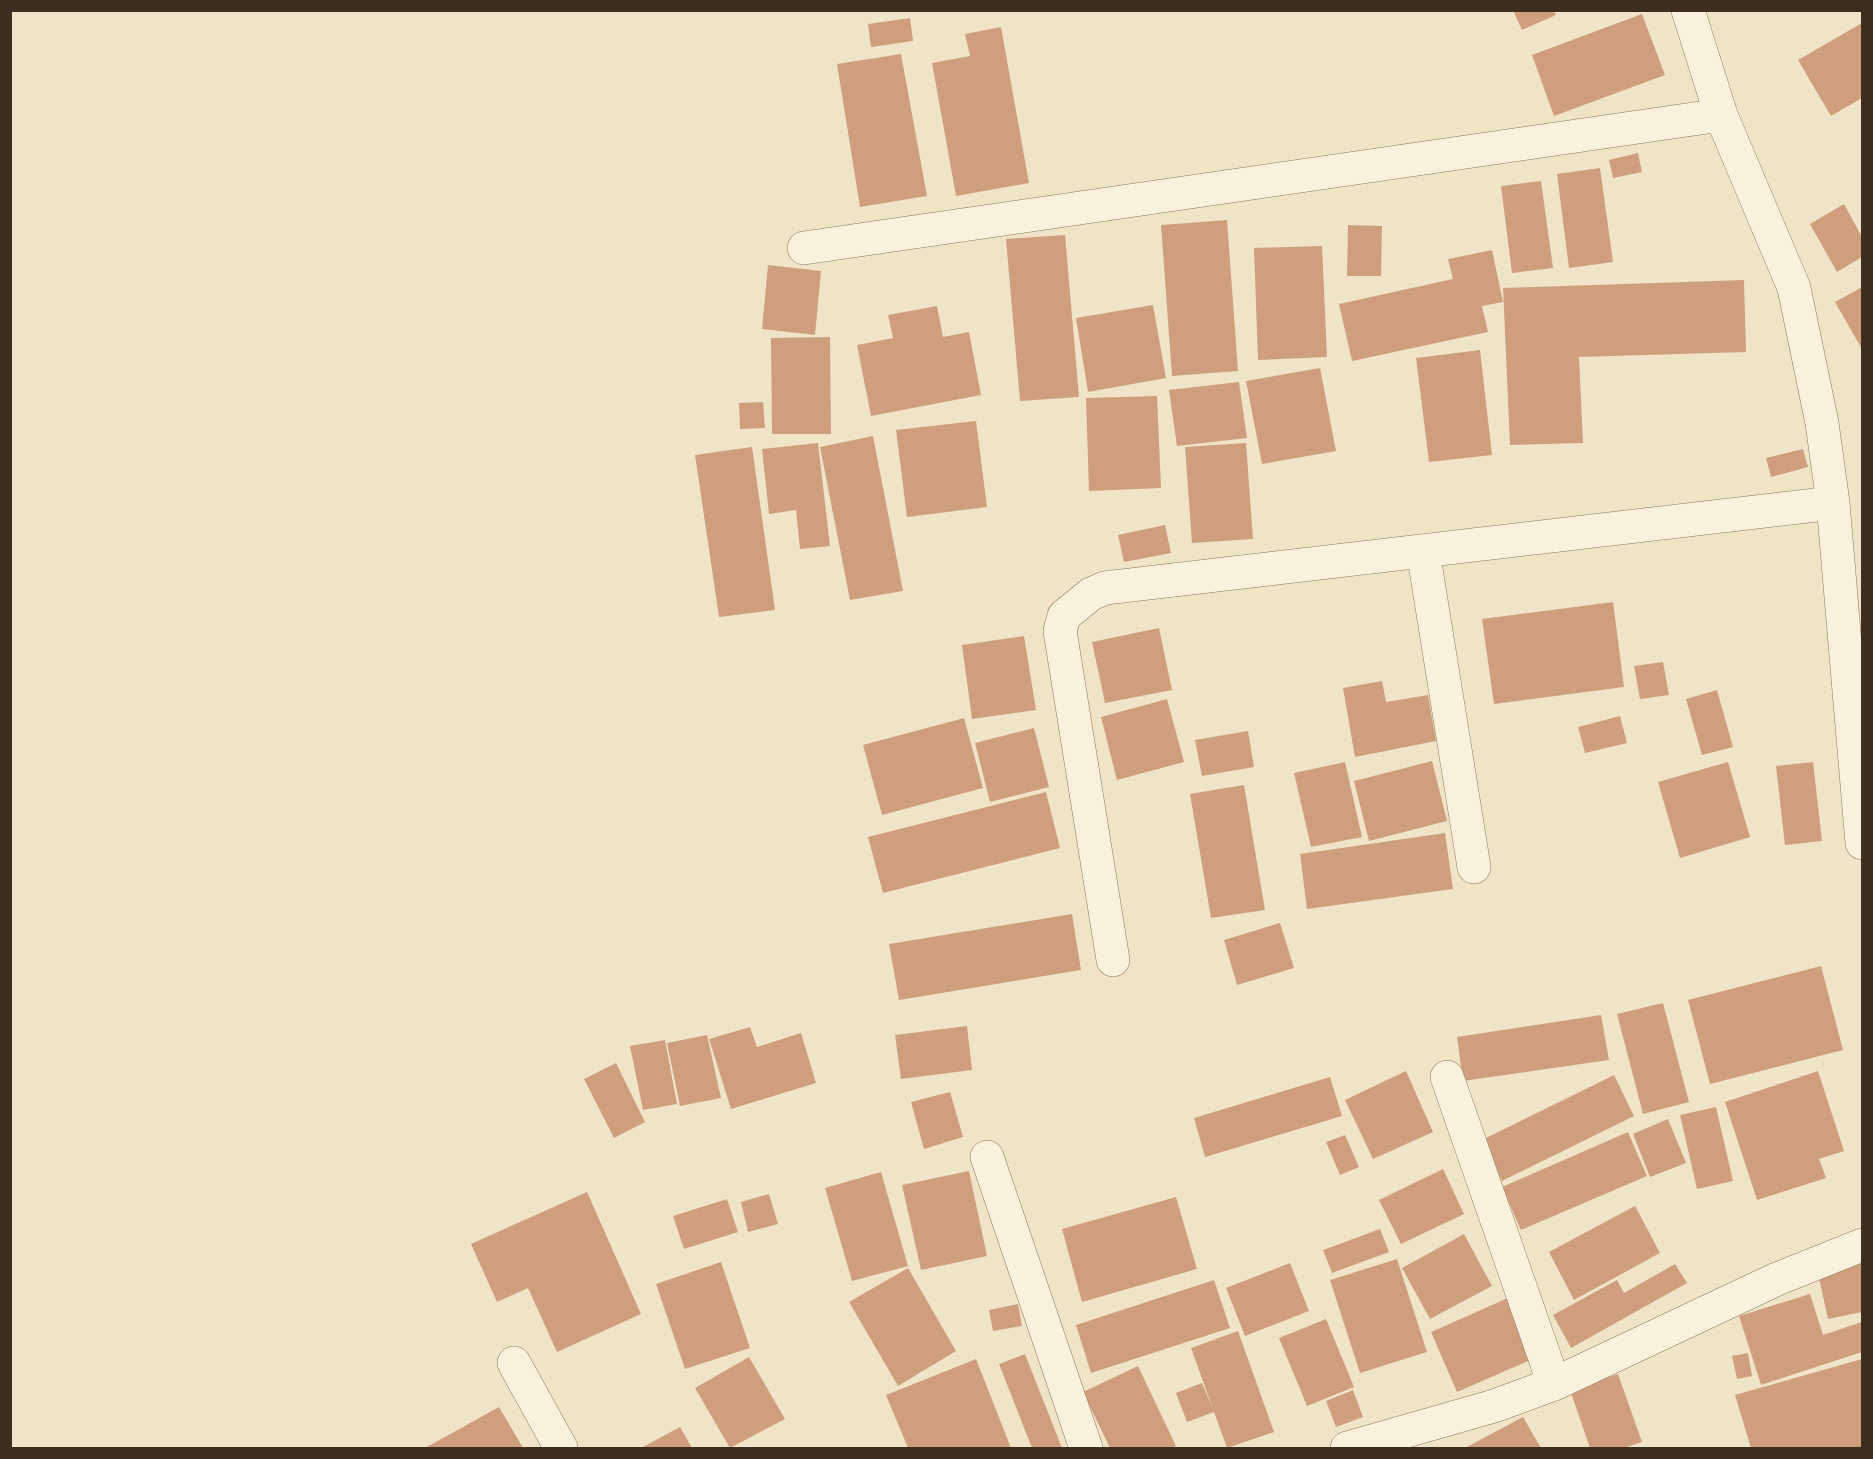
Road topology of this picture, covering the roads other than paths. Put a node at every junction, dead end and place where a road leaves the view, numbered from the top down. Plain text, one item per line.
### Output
1 (1688, 10) edge
2 (1721, 116) junction
3 (804, 248) dead end
4 (1833, 503) junction
5 (1850, 540) edge
6 (1423, 551) junction
7 (1863, 843) edge
8 (1474, 867) dead end
9 (1113, 960) dead end
10 (1447, 1077) dead end
11 (987, 1157) dead end
12 (1863, 1245) edge
13 (514, 1363) dead end
14 (1554, 1384) junction
15 (561, 1449) edge
16 (1086, 1449) edge
17 (1347, 1449) edge

1 - 2 street
2 - 3 street
2 - 4 street
4 - 5 street
4 - 6 street
5 - 7 street
6 - 8 street
6 - 9 street
10 - 14 street
11 - 16 street
12 - 14 street
13 - 15 street
14 - 17 street

